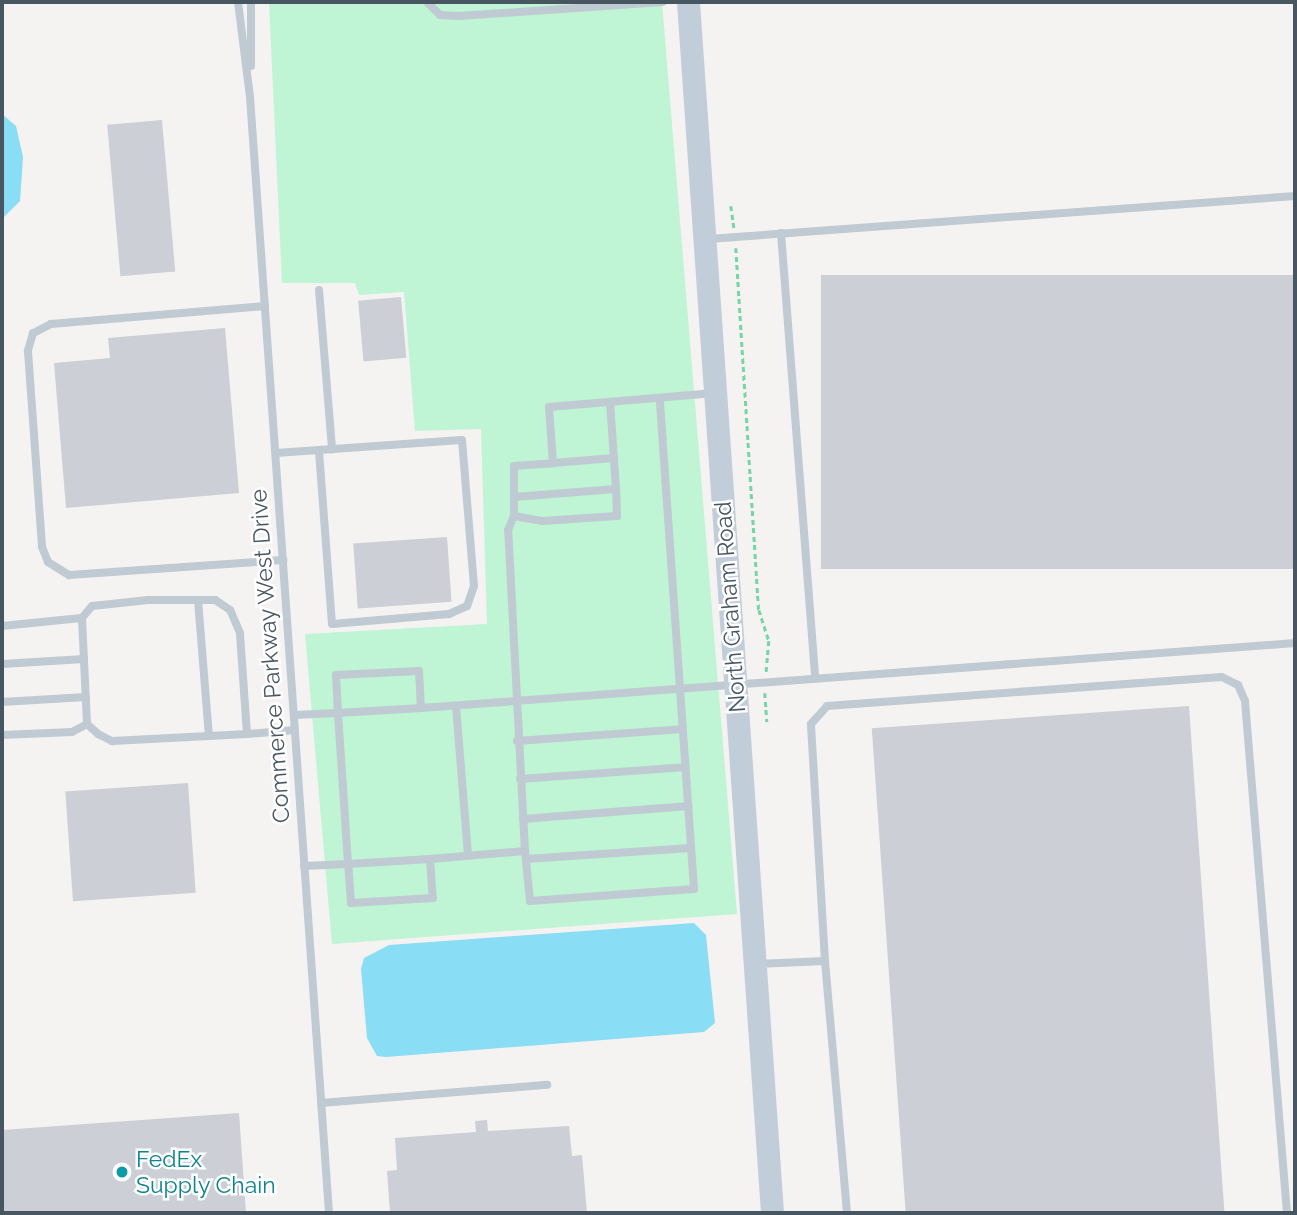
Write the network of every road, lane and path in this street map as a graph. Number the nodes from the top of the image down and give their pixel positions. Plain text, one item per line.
1 (238, 2) edge
2 (251, 2) edge
3 (427, 2) edge
4 (663, 2) edge
5 (688, 2) edge
6 (250, 97) junction
7 (1295, 196) edge
8 (731, 206) dead end
9 (781, 233) junction
10 (735, 237) junction
11 (705, 239) junction
12 (319, 290) dead end
13 (265, 306) junction
14 (715, 393) junction
15 (660, 398) junction
16 (610, 402) junction
17 (332, 449) junction
18 (319, 450) junction
19 (276, 453) junction
20 (614, 458) junction
21 (553, 463) junction
22 (616, 489) junction
23 (514, 497) junction
24 (514, 516) junction
25 (283, 560) junction
26 (198, 600) junction
27 (82, 618) junction
28 (2, 626) edge
29 (1295, 643) edge
30 (84, 659) junction
31 (2, 664) edge
32 (815, 679) junction
33 (765, 683) junction
34 (736, 685) junction
35 (680, 689) junction
36 (86, 697) junction
37 (2, 702) edge
38 (515, 702) junction
39 (456, 706) junction
40 (421, 708) junction
41 (338, 713) junction
42 (294, 715) junction
43 (767, 722) dead end
44 (87, 724) junction
45 (683, 729) junction
46 (295, 730) junction
47 (247, 734) junction
48 (2, 735) edge
49 (209, 736) junction
50 (517, 741) junction
51 (686, 767) junction
52 (520, 779) junction
53 (688, 807) junction
54 (523, 819) junction
55 (691, 848) junction
56 (468, 855) junction
57 (525, 855) junction
58 (430, 859) junction
59 (348, 864) junction
60 (304, 866) junction
61 (825, 961) junction
62 (755, 964) junction
63 (547, 1085) dead end
64 (321, 1103) junction
65 (330, 1213) edge
66 (772, 1213) edge
67 (847, 1213) edge
68 (1287, 1213) edge

1 - 6 lane, Commerce Parkway West Drive
2 - 6 lane, Commerce Parkway West Drive
3 - 4 lane
5 - 11 street, North Graham Road
6 - 13 lane, Commerce Parkway West Drive
7 - 9 lane
8 - 10 path
9 - 10 lane
9 - 32 lane
10 - 11 lane
10 - 33 path
11 - 14 street, North Graham Road
12 - 17 lane
13 - 19 lane, Commerce Parkway West Drive
13 - 25 lane
14 - 15 lane
14 - 34 street, North Graham Road
15 - 16 lane
15 - 35 lane
16 - 20 lane
16 - 21 lane
17 - 18 lane
17 - 18 lane
18 - 19 lane
19 - 25 lane, Commerce Parkway West Drive
20 - 21 lane
20 - 22 lane
21 - 23 lane
22 - 23 lane
22 - 24 lane
23 - 24 lane
24 - 38 lane
25 - 42 lane, Commerce Parkway West Drive
26 - 27 lane
26 - 47 lane
26 - 49 lane
27 - 28 lane
27 - 30 lane
29 - 32 lane
30 - 31 lane
30 - 36 lane
32 - 33 lane
33 - 34 lane
33 - 43 path
34 - 35 lane
34 - 62 street, North Graham Road
35 - 38 lane
35 - 45 lane
36 - 37 lane
36 - 44 lane
38 - 39 lane
38 - 50 lane
39 - 40 lane
39 - 56 lane
40 - 41 lane
40 - 41 lane
41 - 42 lane
41 - 59 lane
42 - 46 lane, Commerce Parkway West Drive
44 - 48 lane
44 - 49 lane
45 - 50 lane
45 - 51 lane
46 - 47 lane
46 - 60 lane, Commerce Parkway West Drive
47 - 49 lane
50 - 52 lane
51 - 52 lane
51 - 53 lane
52 - 54 lane
53 - 54 lane
53 - 55 lane
54 - 57 lane
55 - 57 lane
55 - 57 lane
56 - 57 lane
56 - 58 lane
58 - 59 lane
58 - 59 lane
59 - 60 lane
60 - 64 lane, Commerce Parkway West Drive
61 - 62 lane
61 - 67 lane
61 - 68 lane
62 - 66 street, North Graham Road
63 - 64 lane
64 - 65 lane, Commerce Parkway West Drive

